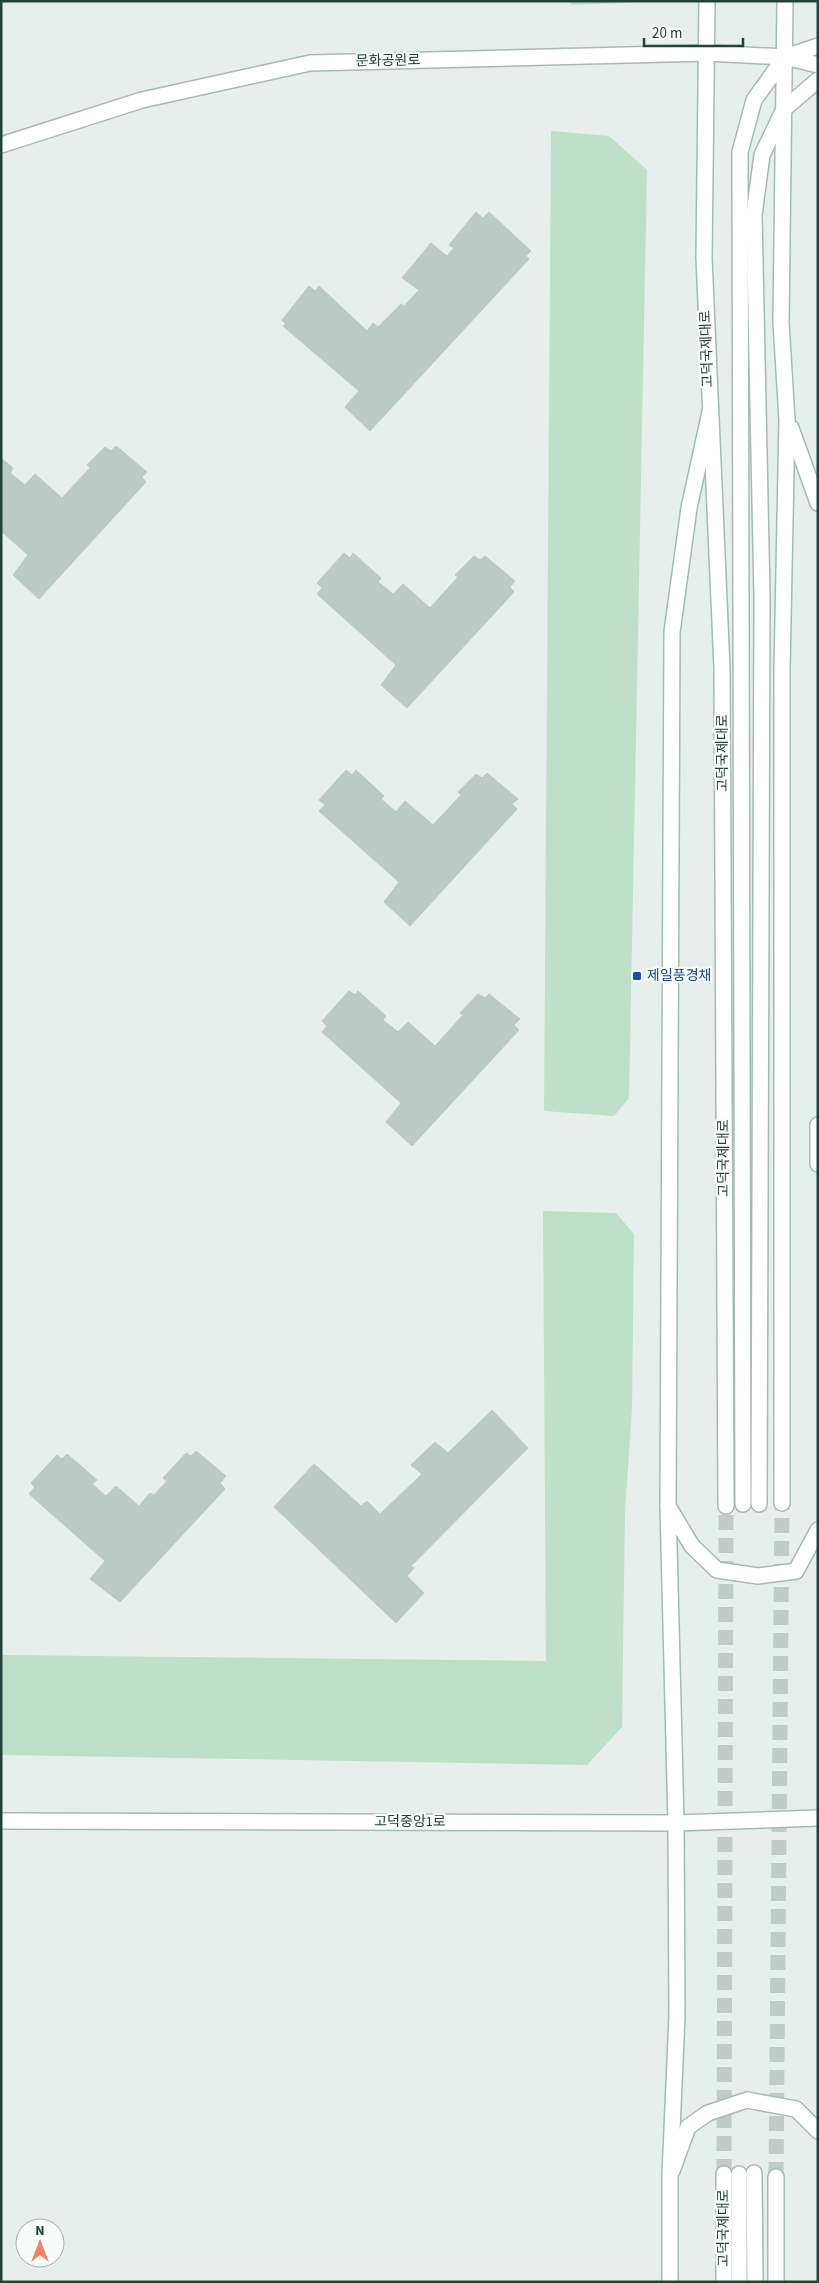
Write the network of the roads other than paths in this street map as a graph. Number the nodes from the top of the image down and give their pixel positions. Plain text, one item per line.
1 (707, 1) edge
2 (785, 1) edge
3 (815, 47) edge
4 (707, 53) junction
5 (785, 57) junction
6 (818, 65) edge
7 (818, 80) edge
8 (784, 109) junction
9 (1, 145) edge
10 (710, 412) junction
11 (788, 420) junction
12 (818, 503) edge
13 (818, 1125) edge
14 (818, 1164) edge
15 (782, 1503) tunnel mouth
16 (743, 1504) tunnel mouth
17 (759, 1504) dead end
18 (668, 1505) junction
19 (726, 1506) tunnel mouth
20 (818, 1530) edge
21 (818, 1818) edge
22 (1, 1821) edge
23 (676, 1823) junction
24 (818, 2132) edge
25 (754, 2173) dead end
26 (670, 2175) junction
27 (776, 2176) tunnel mouth
28 (670, 2282) edge
29 (724, 2282) edge
30 (739, 2282) edge
31 (754, 2282) edge
32 (776, 2282) edge

1 - 4 main road, 고덕국제대로
2 - 5 main road
3 - 5 main road
4 - 5 main road, 문화공원로
4 - 9 main road, 문화공원로
4 - 10 main road, 고덕국제대로
5 - 6 main road
5 - 8 main road
5 - 16 main road
7 - 8 main road
8 - 11 main road
8 - 17 main road
10 - 18 main road
10 - 19 main road, 고덕국제대로
11 - 12 main road
11 - 15 main road
13 - 14 main road
18 - 20 main road
18 - 23 main road
21 - 23 main road, 고덕중앙1로
22 - 23 main road, 고덕중앙1로
23 - 26 main road
24 - 26 main road
25 - 31 main road
26 - 28 main road
27 - 32 main road
29 - 30 main road, 고덕국제대로

